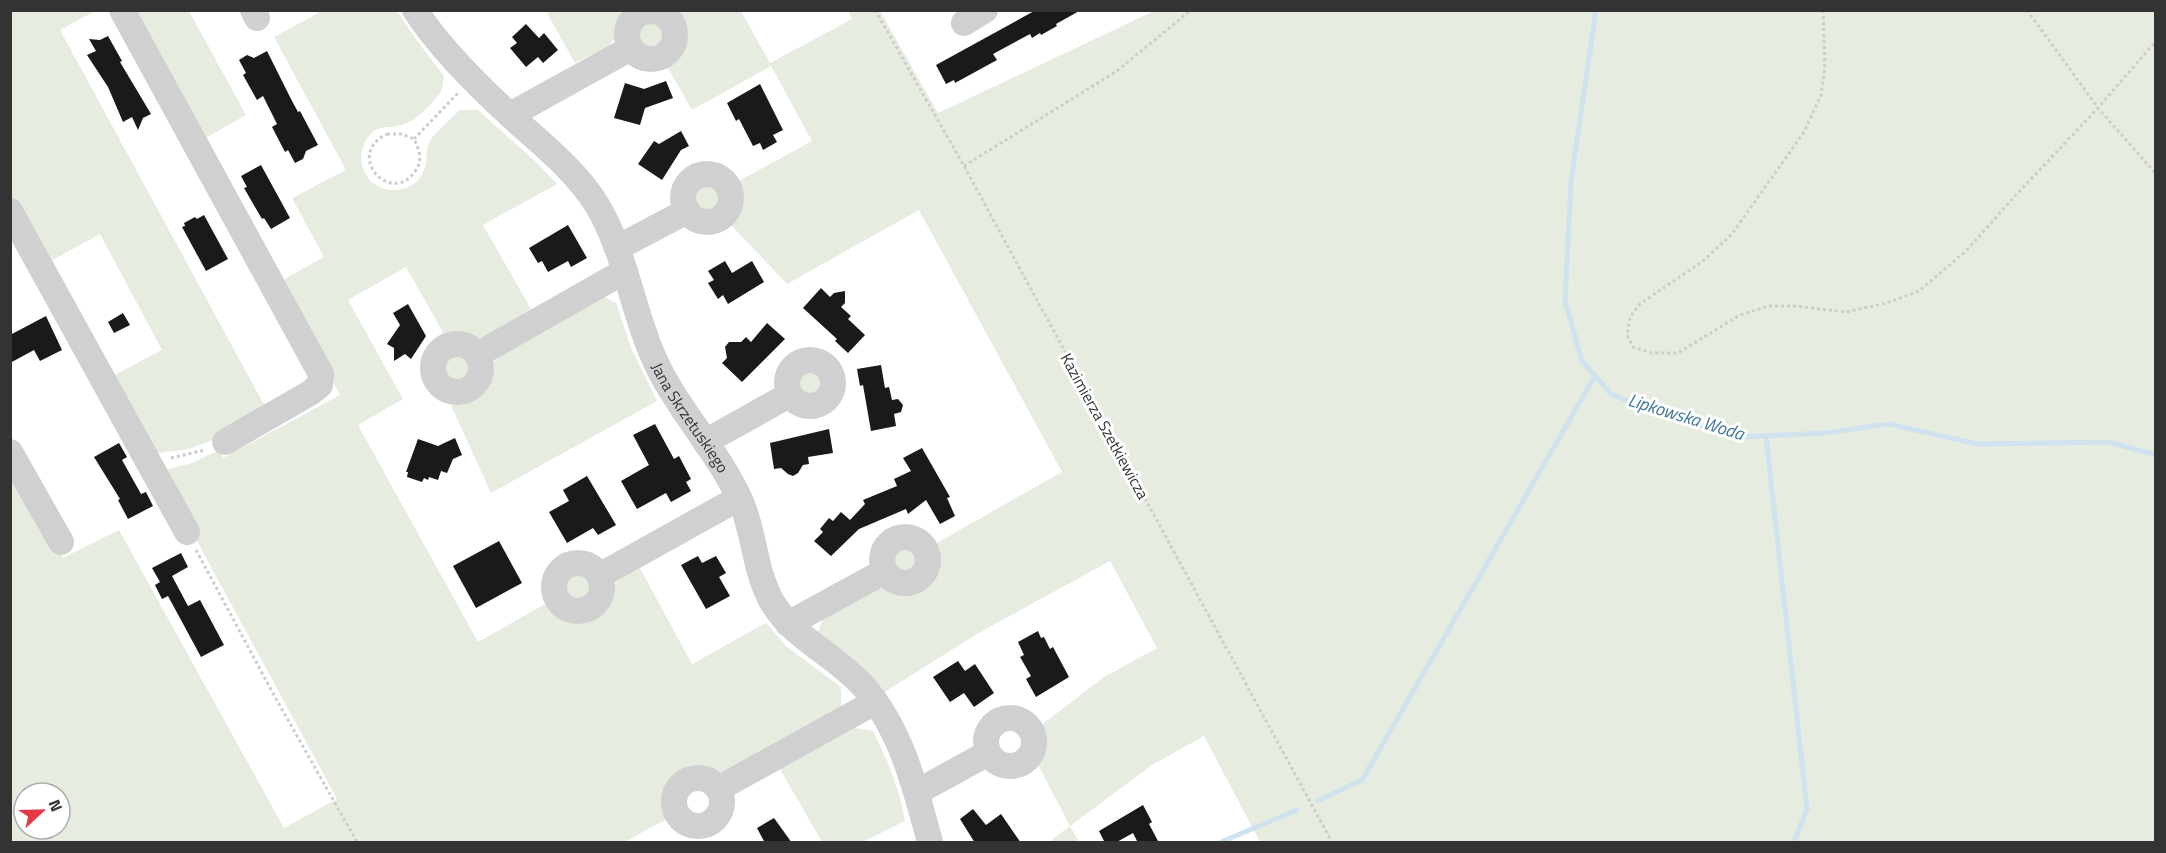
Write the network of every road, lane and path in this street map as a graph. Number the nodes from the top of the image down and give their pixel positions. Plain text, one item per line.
1 (122, 10) edge
2 (416, 10) edge
3 (875, 10) edge
4 (1191, 10) edge
5 (1823, 10) edge
6 (2027, 10) edge
7 (2156, 41) edge
8 (631, 48) dead end
9 (471, 80) junction
10 (2098, 108) junction
11 (510, 115) junction
12 (414, 139) junction
13 (964, 166) junction
14 (2156, 174) edge
15 (10, 211) edge
16 (687, 211) dead end
17 (621, 260) junction
18 (477, 355) dead end
19 (789, 395) dead end
20 (225, 442) joint
21 (705, 442) junction
22 (10, 452) edge
23 (149, 463) junction
24 (739, 498) junction
25 (187, 532) joint
26 (61, 542) dead end
27 (885, 572) dead end
28 (599, 576) dead end
29 (788, 624) junction
30 (875, 702) junction
31 (988, 753) dead end
32 (718, 789) dead end
33 (917, 792) junction
34 (357, 843) edge
35 (930, 843) edge
36 (1332, 843) edge

1 - 20 street
2 - 9 street, Jana Skrzetuskiego
3 - 13 path, Kazimierza Szetkiewicza
4 - 13 path
5 - 10 path
6 - 10 path
7 - 10 path
8 - 11 street
9 - 11 street, Jana Skrzetuskiego
9 - 12 path
10 - 14 path
11 - 17 street, Jana Skrzetuskiego
12 - 12 path
13 - 36 path, Kazimierza Szetkiewicza
15 - 23 street
16 - 17 street
17 - 18 street
17 - 21 street, Jana Skrzetuskiego
19 - 21 street
20 - 23 path
21 - 24 street, Jana Skrzetuskiego
22 - 26 street
23 - 25 street
24 - 28 street
24 - 29 street, Jana Skrzetuskiego
25 - 34 path
27 - 29 street
29 - 30 street, Jana Skrzetuskiego
30 - 32 street
30 - 33 street, Jana Skrzetuskiego
31 - 33 street
33 - 35 street, Jana Skrzetuskiego

